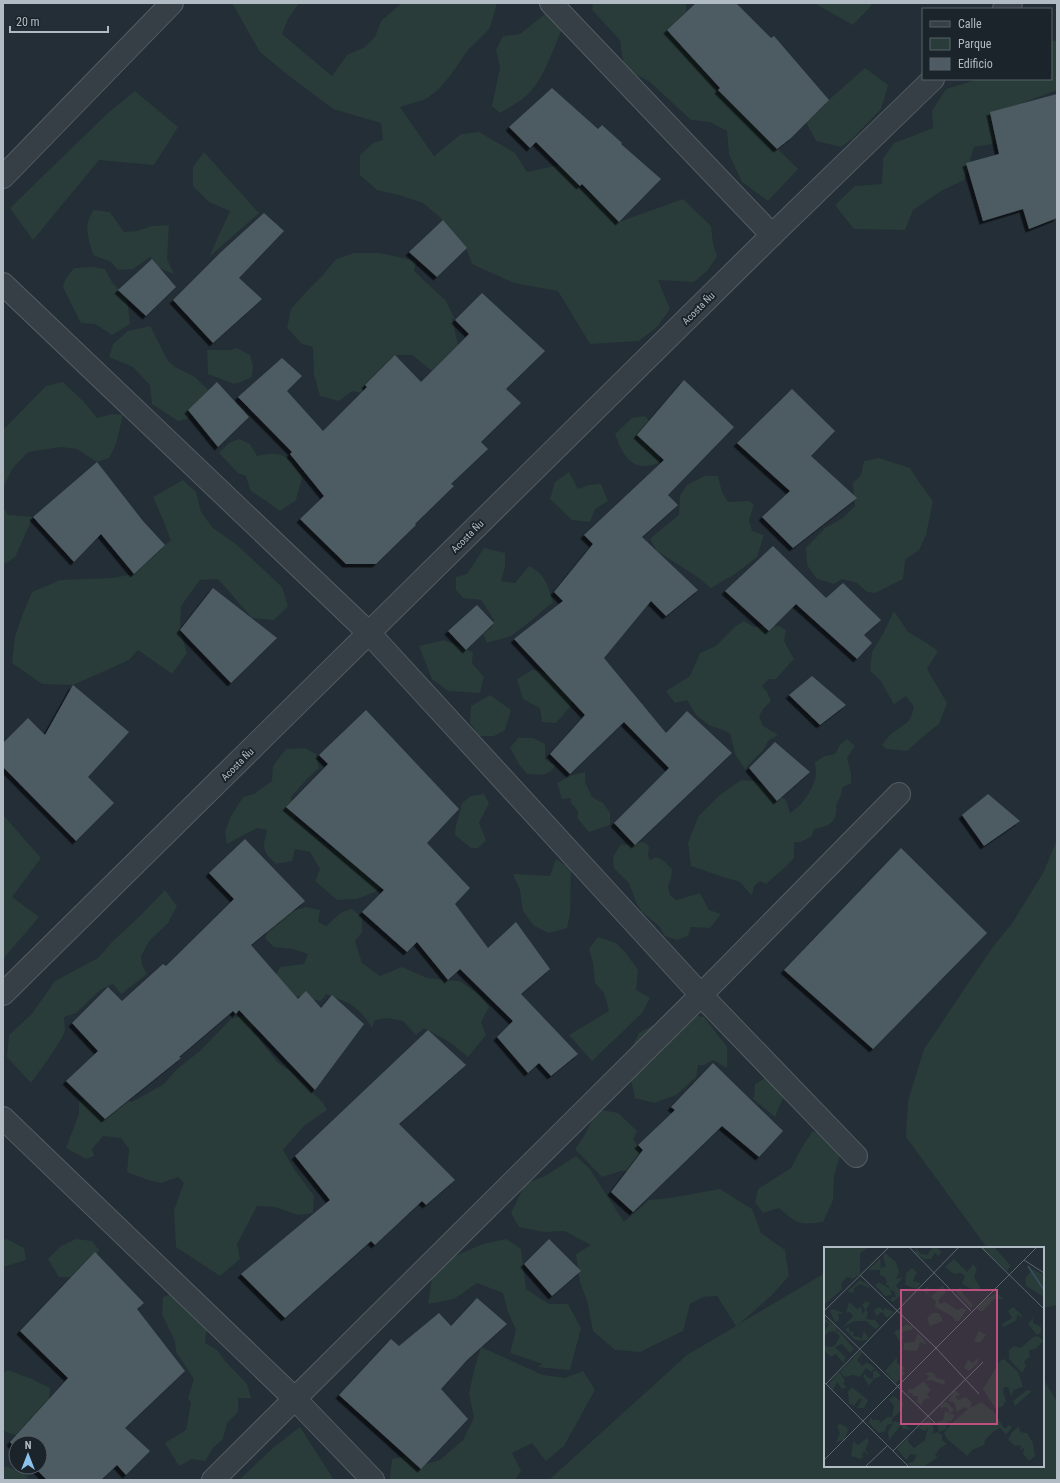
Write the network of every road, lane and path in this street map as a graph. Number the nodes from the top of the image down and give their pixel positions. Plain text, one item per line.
1 (172, 3) edge
2 (551, 3) edge
3 (932, 80) edge
4 (3, 177) edge
5 (772, 235) junction
6 (3, 284) edge
7 (369, 633) junction
8 (899, 794) dead end
9 (3, 994) edge
10 (701, 995) junction
11 (3, 1118) edge
12 (856, 1156) dead end
13 (295, 1399) junction
14 (213, 1480) edge
15 (373, 1480) edge

1 - 4 street
2 - 5 street
3 - 5 street, Acosta Ñu
5 - 7 street, Acosta Ñu
6 - 7 street
7 - 9 street, Acosta Ñu
7 - 10 street
8 - 10 street
10 - 12 street
10 - 13 street
11 - 13 street
13 - 14 street
13 - 15 street

